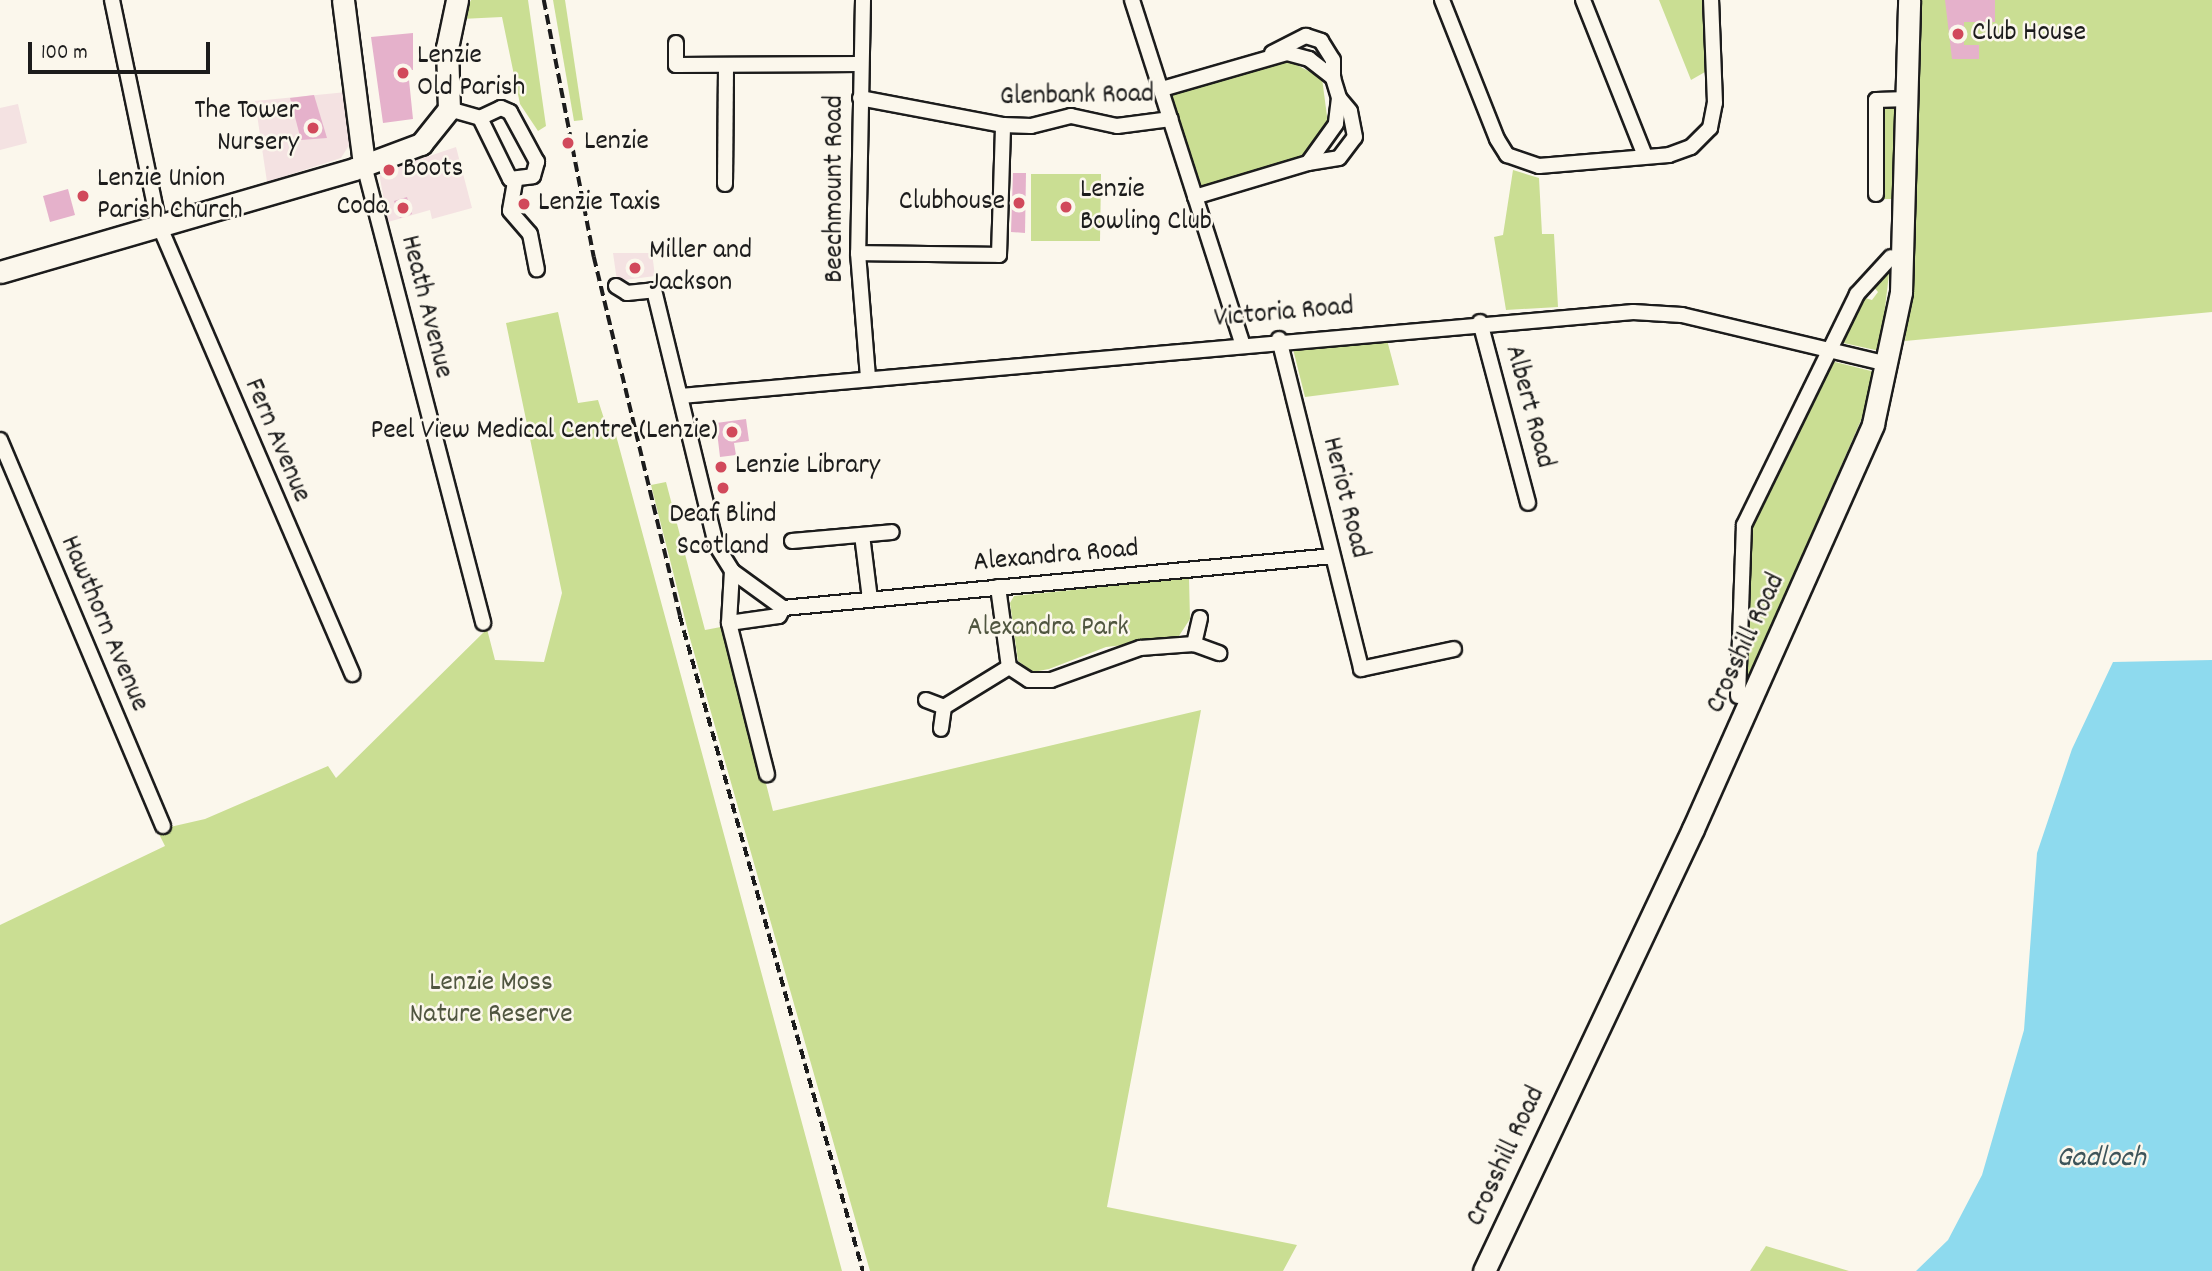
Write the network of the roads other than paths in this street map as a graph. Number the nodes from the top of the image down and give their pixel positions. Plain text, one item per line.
1 (112, 0) edge
2 (343, 0) edge
3 (457, 0) edge
4 (863, 0) edge
5 (1132, 0) edge
6 (1442, 0) edge
7 (1583, 0) edge
8 (1710, 0) edge
9 (1909, 0) edge
10 (676, 43) dead end
11 (1272, 53) junction
12 (860, 64) junction
13 (726, 65) junction
14 (1333, 78) junction
15 (1162, 89) junction
16 (860, 98) junction
17 (1339, 98) junction
18 (1908, 99) junction
19 (449, 109) junction
20 (480, 118) junction
21 (1171, 119) junction
22 (1003, 125) junction
23 (1645, 156) junction
24 (1308, 163) junction
25 (364, 165) junction
26 (515, 182) junction
27 (725, 184) dead end
28 (1876, 194) dead end
29 (1195, 197) junction
30 (159, 225) junction
31 (858, 253) junction
32 (1891, 257) dead end
33 (537, 270) dead end
34 (0, 272) edge
35 (616, 285) dead end
36 (1480, 322) junction
37 (1279, 339) junction
38 (1242, 342) junction
39 (1828, 349) junction
40 (1888, 364) junction
41 (867, 378) junction
42 (681, 396) junction
43 (0, 440) edge
44 (1528, 503) dead end
45 (892, 532) dead end
46 (862, 535) junction
47 (792, 541) dead end
48 (1333, 556) junction
49 (732, 571) junction
50 (998, 587) junction
51 (870, 599) junction
52 (783, 608) junction
53 (1200, 618) dead end
54 (483, 623) dead end
55 (729, 623) junction
56 (1194, 643) junction
57 (1454, 649) dead end
58 (1219, 653) dead end
59 (1009, 667) junction
60 (352, 674) dead end
61 (1738, 696) dead end
62 (926, 700) dead end
63 (944, 707) junction
64 (941, 729) dead end
65 (767, 774) dead end
66 (163, 826) dead end
67 (1484, 1271) edge

1 - 30 street, Fern Avenue
2 - 25 main road
3 - 19 main road
4 - 12 street, Beechmount Road
5 - 15 street
6 - 23 street
7 - 23 street
8 - 23 street
9 - 18 main road, Crosshill Road
10 - 13 street
11 - 14 street
11 - 14 street
11 - 15 street
12 - 13 street
12 - 16 street, Beechmount Road
13 - 27 street
14 - 17 street
15 - 21 street
16 - 22 street, Glenbank Road
16 - 31 street, Beechmount Road
17 - 24 street
17 - 24 street
18 - 28 street
18 - 40 main road, Crosshill Road
19 - 20 street
19 - 25 main road
20 - 26 street
20 - 26 street
21 - 22 street, Glenbank Road
21 - 29 street
22 - 31 street
24 - 29 street
25 - 30 main road
25 - 54 street, Heath Avenue
26 - 33 street
29 - 38 street
30 - 34 main road
30 - 60 street, Fern Avenue
31 - 41 street, Beechmount Road
32 - 39 street, Crosshill Road
35 - 42 street
36 - 37 street, Victoria Road
36 - 39 street, Victoria Road
36 - 44 street, Albert Road
37 - 38 street, Victoria Road
37 - 48 street, Heriot Road
38 - 41 street, Victoria Road
39 - 40 street, Victoria Road
39 - 61 street, Crosshill Road
40 - 67 main road, Crosshill Road
41 - 42 street, Victoria Road
42 - 49 street
43 - 66 street, Hawthorn Avenue
45 - 46 street
46 - 47 street
46 - 51 street
48 - 50 street, Alexandra Road
48 - 57 street, Heriot Road
49 - 52 street
49 - 55 street
50 - 51 street, Alexandra Road
50 - 59 street
51 - 52 street, Alexandra Road
52 - 55 street, Alexandra Road
53 - 56 street
55 - 65 street
56 - 58 street
56 - 59 street
59 - 63 street
62 - 63 street
63 - 64 street

